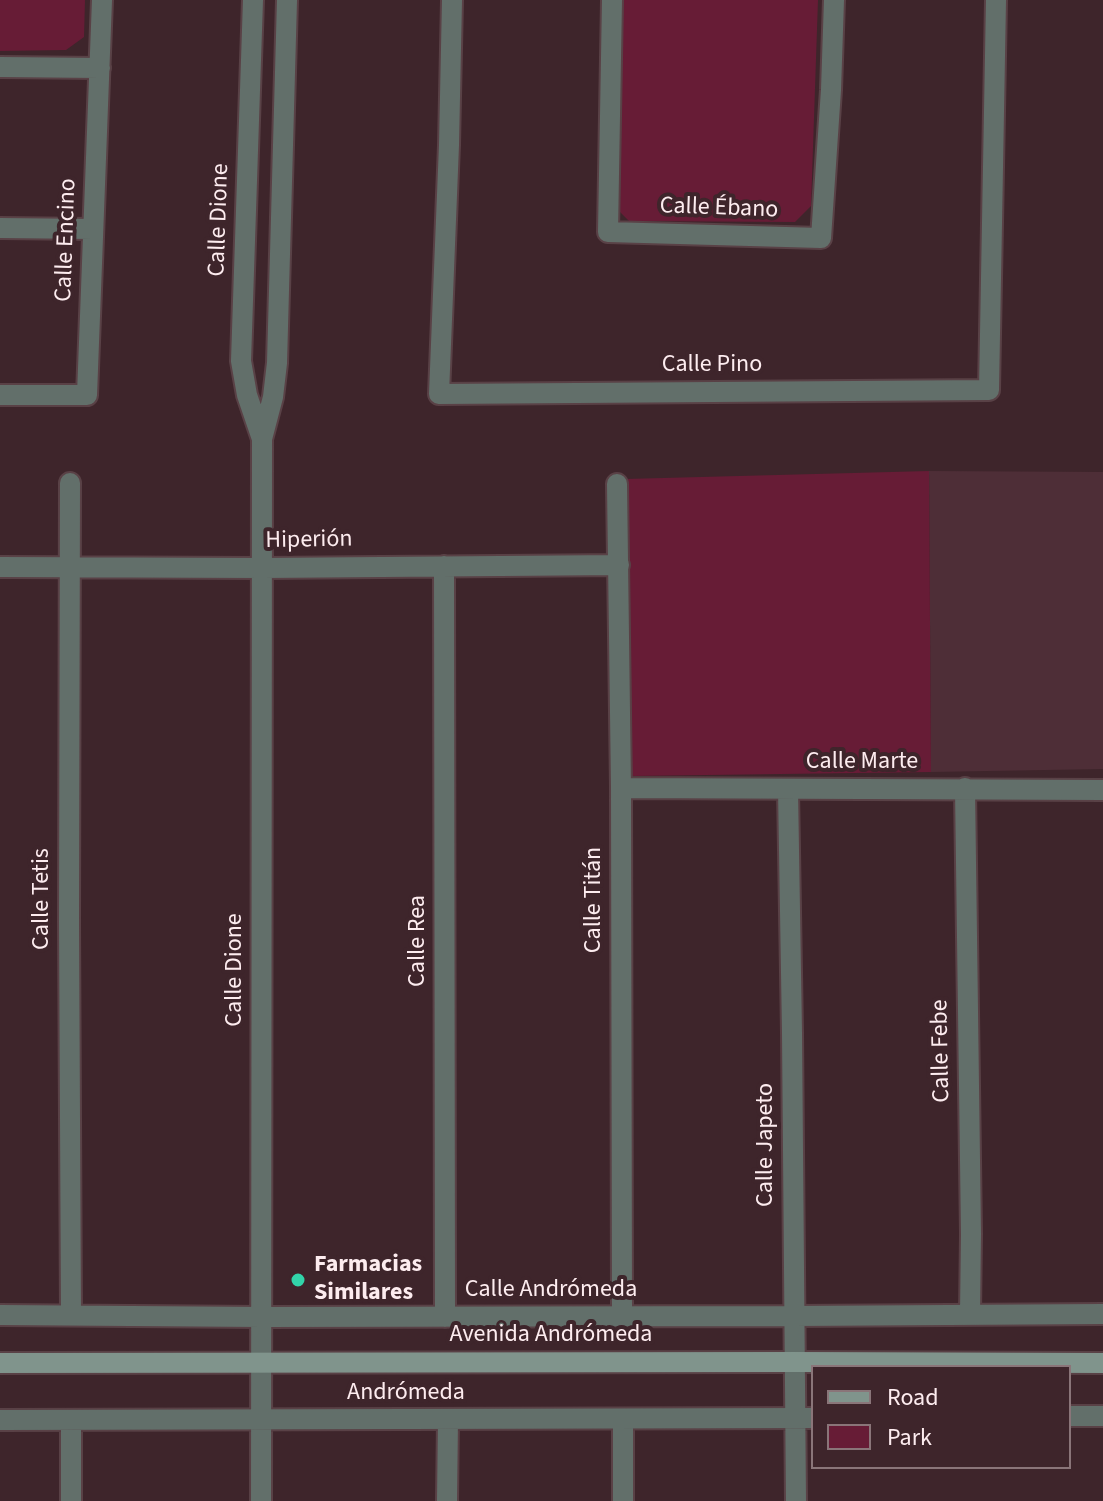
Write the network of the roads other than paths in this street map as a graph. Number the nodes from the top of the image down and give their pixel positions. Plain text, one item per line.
1 (102, 0) edge
2 (253, 0) edge
3 (287, 0) edge
4 (452, 0) edge
5 (612, 0) edge
6 (834, 0) edge
7 (996, 0) edge
8 (0, 67) edge
9 (100, 68) junction
10 (0, 228) edge
11 (93, 229) junction
12 (0, 395) edge
13 (262, 439) junction
14 (70, 483) dead end
15 (617, 484) dead end
16 (619, 565) junction
17 (444, 566) junction
18 (0, 567) edge
19 (70, 567) junction
20 (263, 568) junction
21 (621, 788) junction
22 (965, 788) junction
23 (788, 789) junction
24 (1103, 790) edge
25 (970, 1314) junction
26 (1103, 1314) edge
27 (0, 1315) edge
28 (71, 1315) junction
29 (622, 1316) junction
30 (794, 1316) junction
31 (262, 1317) junction
32 (445, 1317) junction
33 (794, 1362) junction
34 (0, 1363) edge
35 (262, 1363) junction
36 (1103, 1363) edge
37 (1071, 1416) edge
38 (1103, 1416) edge
39 (804, 1418) edge
40 (623, 1419) junction
41 (0, 1420) edge
42 (71, 1420) junction
43 (261, 1420) junction
44 (448, 1420) junction
45 (71, 1501) edge
46 (261, 1501) edge
47 (447, 1501) edge
48 (623, 1501) edge
49 (796, 1501) edge

1 - 9 street, Calle Encino
2 - 13 street, Calle Dione
3 - 13 street, Calle Dione
4 - 7 street, Calle Pino
5 - 6 street, Calle Ébano
8 - 9 street
9 - 11 street, Calle Encino
10 - 11 street
11 - 12 street, Calle Encino
13 - 20 street, Calle Dione
14 - 19 street, Calle Tetis
15 - 16 street, Calle Titán
16 - 17 street, Hiperión
16 - 21 street, Calle Titán
17 - 20 street, Hiperión
17 - 32 street, Calle Rea
18 - 19 street, Hiperión
19 - 20 street, Hiperión
19 - 28 street, Calle Tetis
20 - 31 street, Calle Dione
21 - 23 street, Calle Marte
21 - 29 street, Calle Titán
22 - 23 street, Calle Marte
22 - 24 street, Calle Marte
22 - 25 street, Calle Febe
23 - 30 street, Calle Japeto
25 - 26 street, Calle Andrómeda
25 - 30 street, Calle Andrómeda
27 - 28 street, Calle Andrómeda
28 - 31 street, Calle Andrómeda
29 - 30 street, Calle Andrómeda
29 - 32 street, Calle Andrómeda
30 - 33 street, Calle Japeto
31 - 32 street, Calle Andrómeda
31 - 35 street, Calle Dione
33 - 35 street, Avenida Andrómeda
33 - 36 street, Avenida Andrómeda
33 - 39 street, Calle Japeto
34 - 35 street, Avenida Andrómeda
35 - 43 street, Calle Dione
37 - 38 street
39 - 40 street, Andrómeda
39 - 49 street, Calle Japeto
40 - 44 street, Andrómeda
40 - 48 street
41 - 42 street, Andrómeda
42 - 43 street, Andrómeda
42 - 45 street
43 - 44 street, Andrómeda
43 - 46 street, Calle Dione
44 - 47 street

